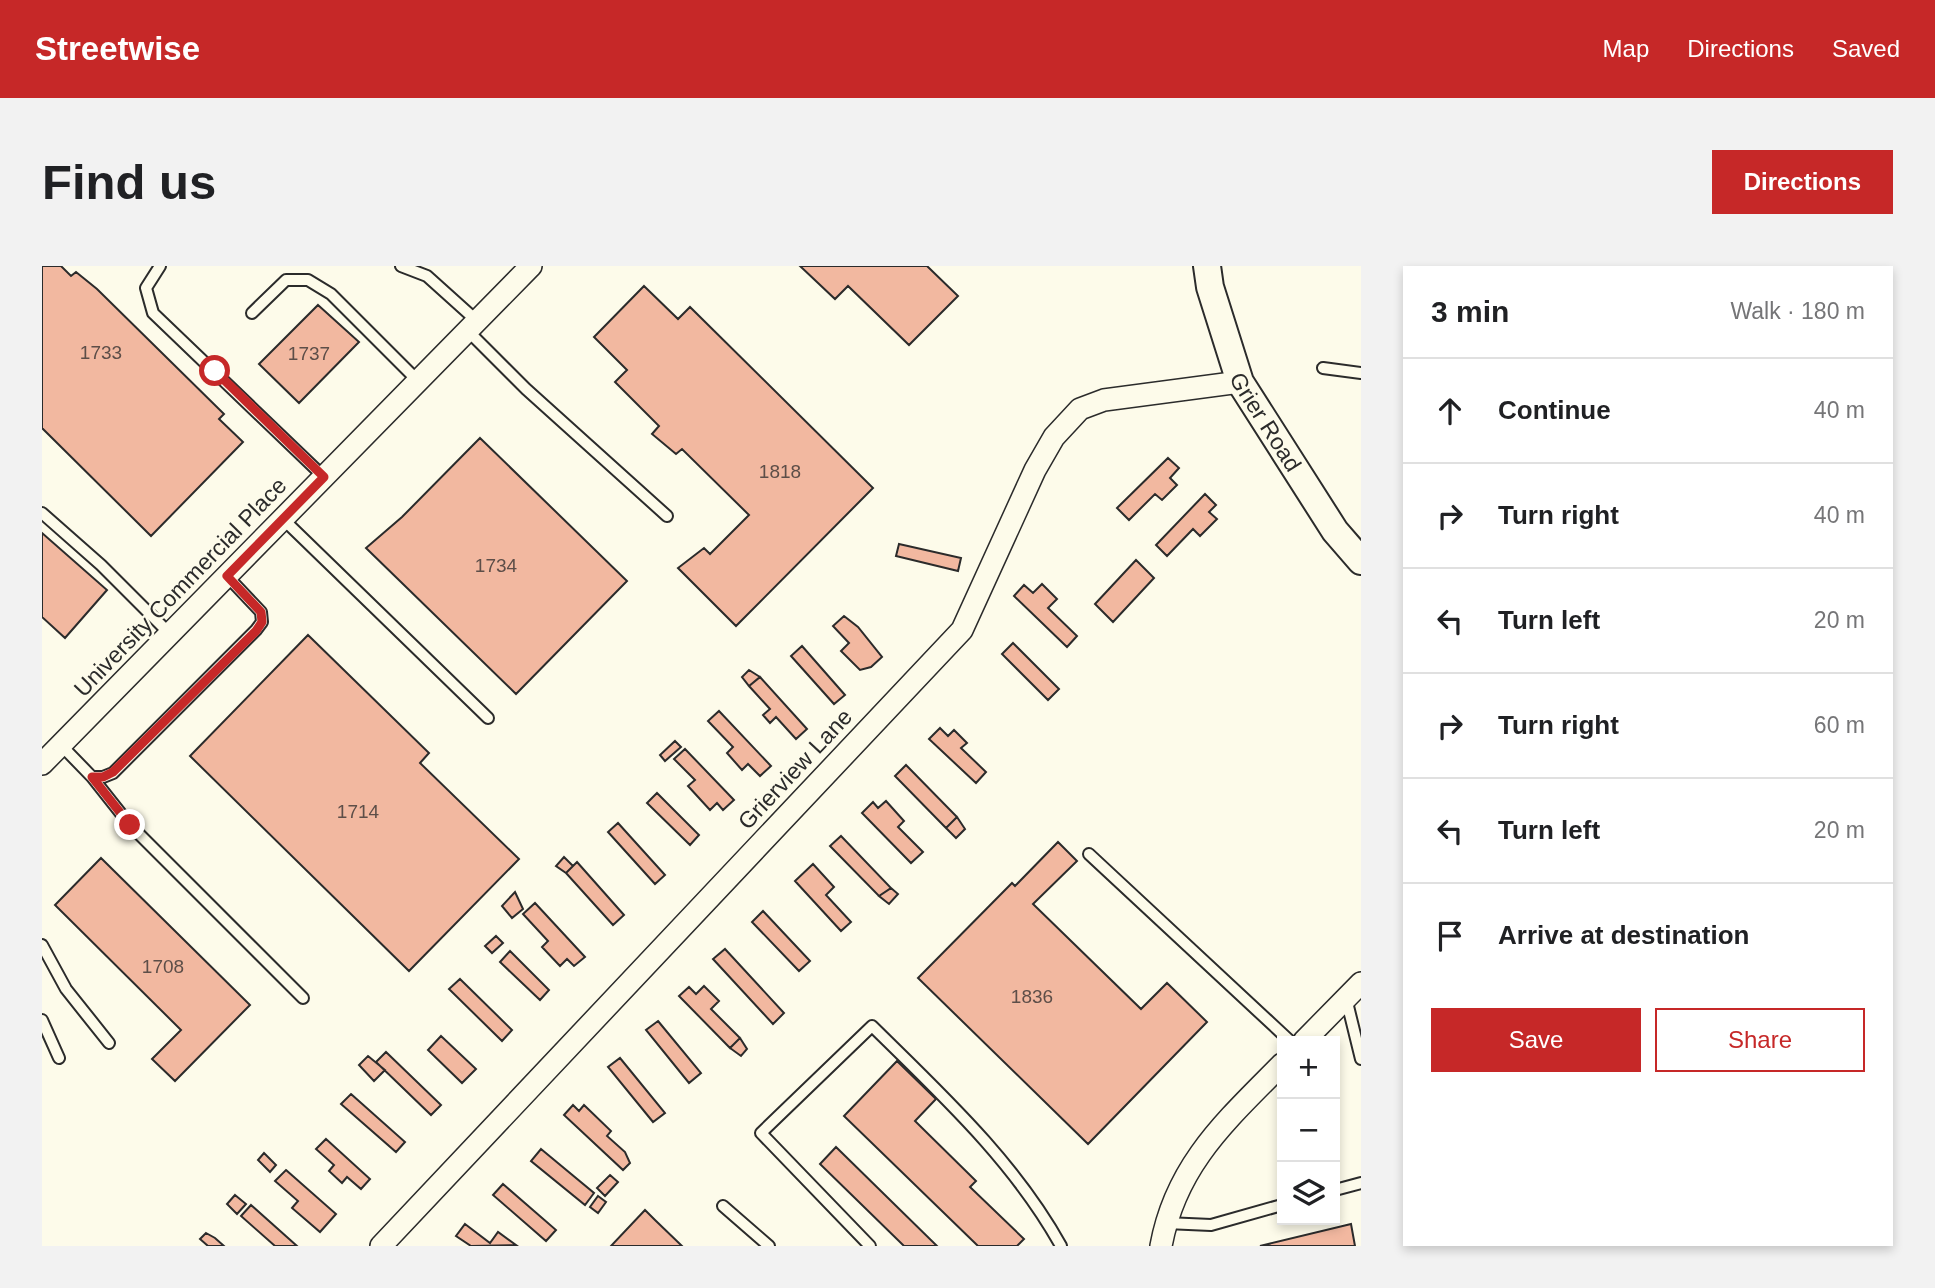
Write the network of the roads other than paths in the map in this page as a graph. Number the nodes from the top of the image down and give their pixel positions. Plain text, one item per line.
1 (160, 266) edge
2 (401, 266) edge
3 (531, 266) edge
4 (1207, 266) edge
5 (252, 313) dead end
6 (472, 326) junction
7 (1323, 368) dead end
8 (1361, 373) edge
9 (418, 382) junction
10 (1240, 382) junction
11 (324, 477) junction
12 (42, 513) edge
13 (667, 516) dead end
14 (283, 519) junction
15 (1361, 561) edge
16 (227, 576) junction
17 (170, 634) junction
18 (488, 718) dead end
19 (61, 745) junction
20 (42, 764) edge
21 (92, 777) junction
22 (1089, 854) dead end
23 (42, 945) edge
24 (1354, 991) edge
25 (303, 998) dead end
26 (42, 1020) edge
27 (1285, 1036) edge
28 (1309, 1036) edge
29 (109, 1042) dead end
30 (59, 1058) dead end
31 (1361, 1059) edge
32 (1277, 1069) edge
33 (1361, 1183) edge
34 (1340, 1189) edge
35 (723, 1206) dead end
36 (1277, 1206) edge
37 (1166, 1223) junction
38 (381, 1246) edge
39 (769, 1246) edge
40 (870, 1246) edge
41 (1062, 1246) edge
42 (1161, 1246) edge

1 - 11 lane
2 - 6 lane
3 - 6 street, University Commercial Place
4 - 10 street, Grier Road
5 - 9 lane
6 - 9 street, University Commercial Place
6 - 13 lane
7 - 8 lane
9 - 11 street, University Commercial Place
10 - 15 street, Grier Road
10 - 38 street, Grierview Lane
11 - 14 street, University Commercial Place
12 - 17 lane
14 - 16 street, University Commercial Place
14 - 18 lane
16 - 17 street, University Commercial Place
16 - 21 lane
17 - 19 street, University Commercial Place
19 - 20 street, University Commercial Place
19 - 21 lane
21 - 25 lane
22 - 27 lane
23 - 29 lane
24 - 28 street
24 - 31 lane
26 - 30 lane
32 - 37 street
33 - 34 lane
35 - 39 lane
36 - 37 lane
37 - 42 street
40 - 41 lane

